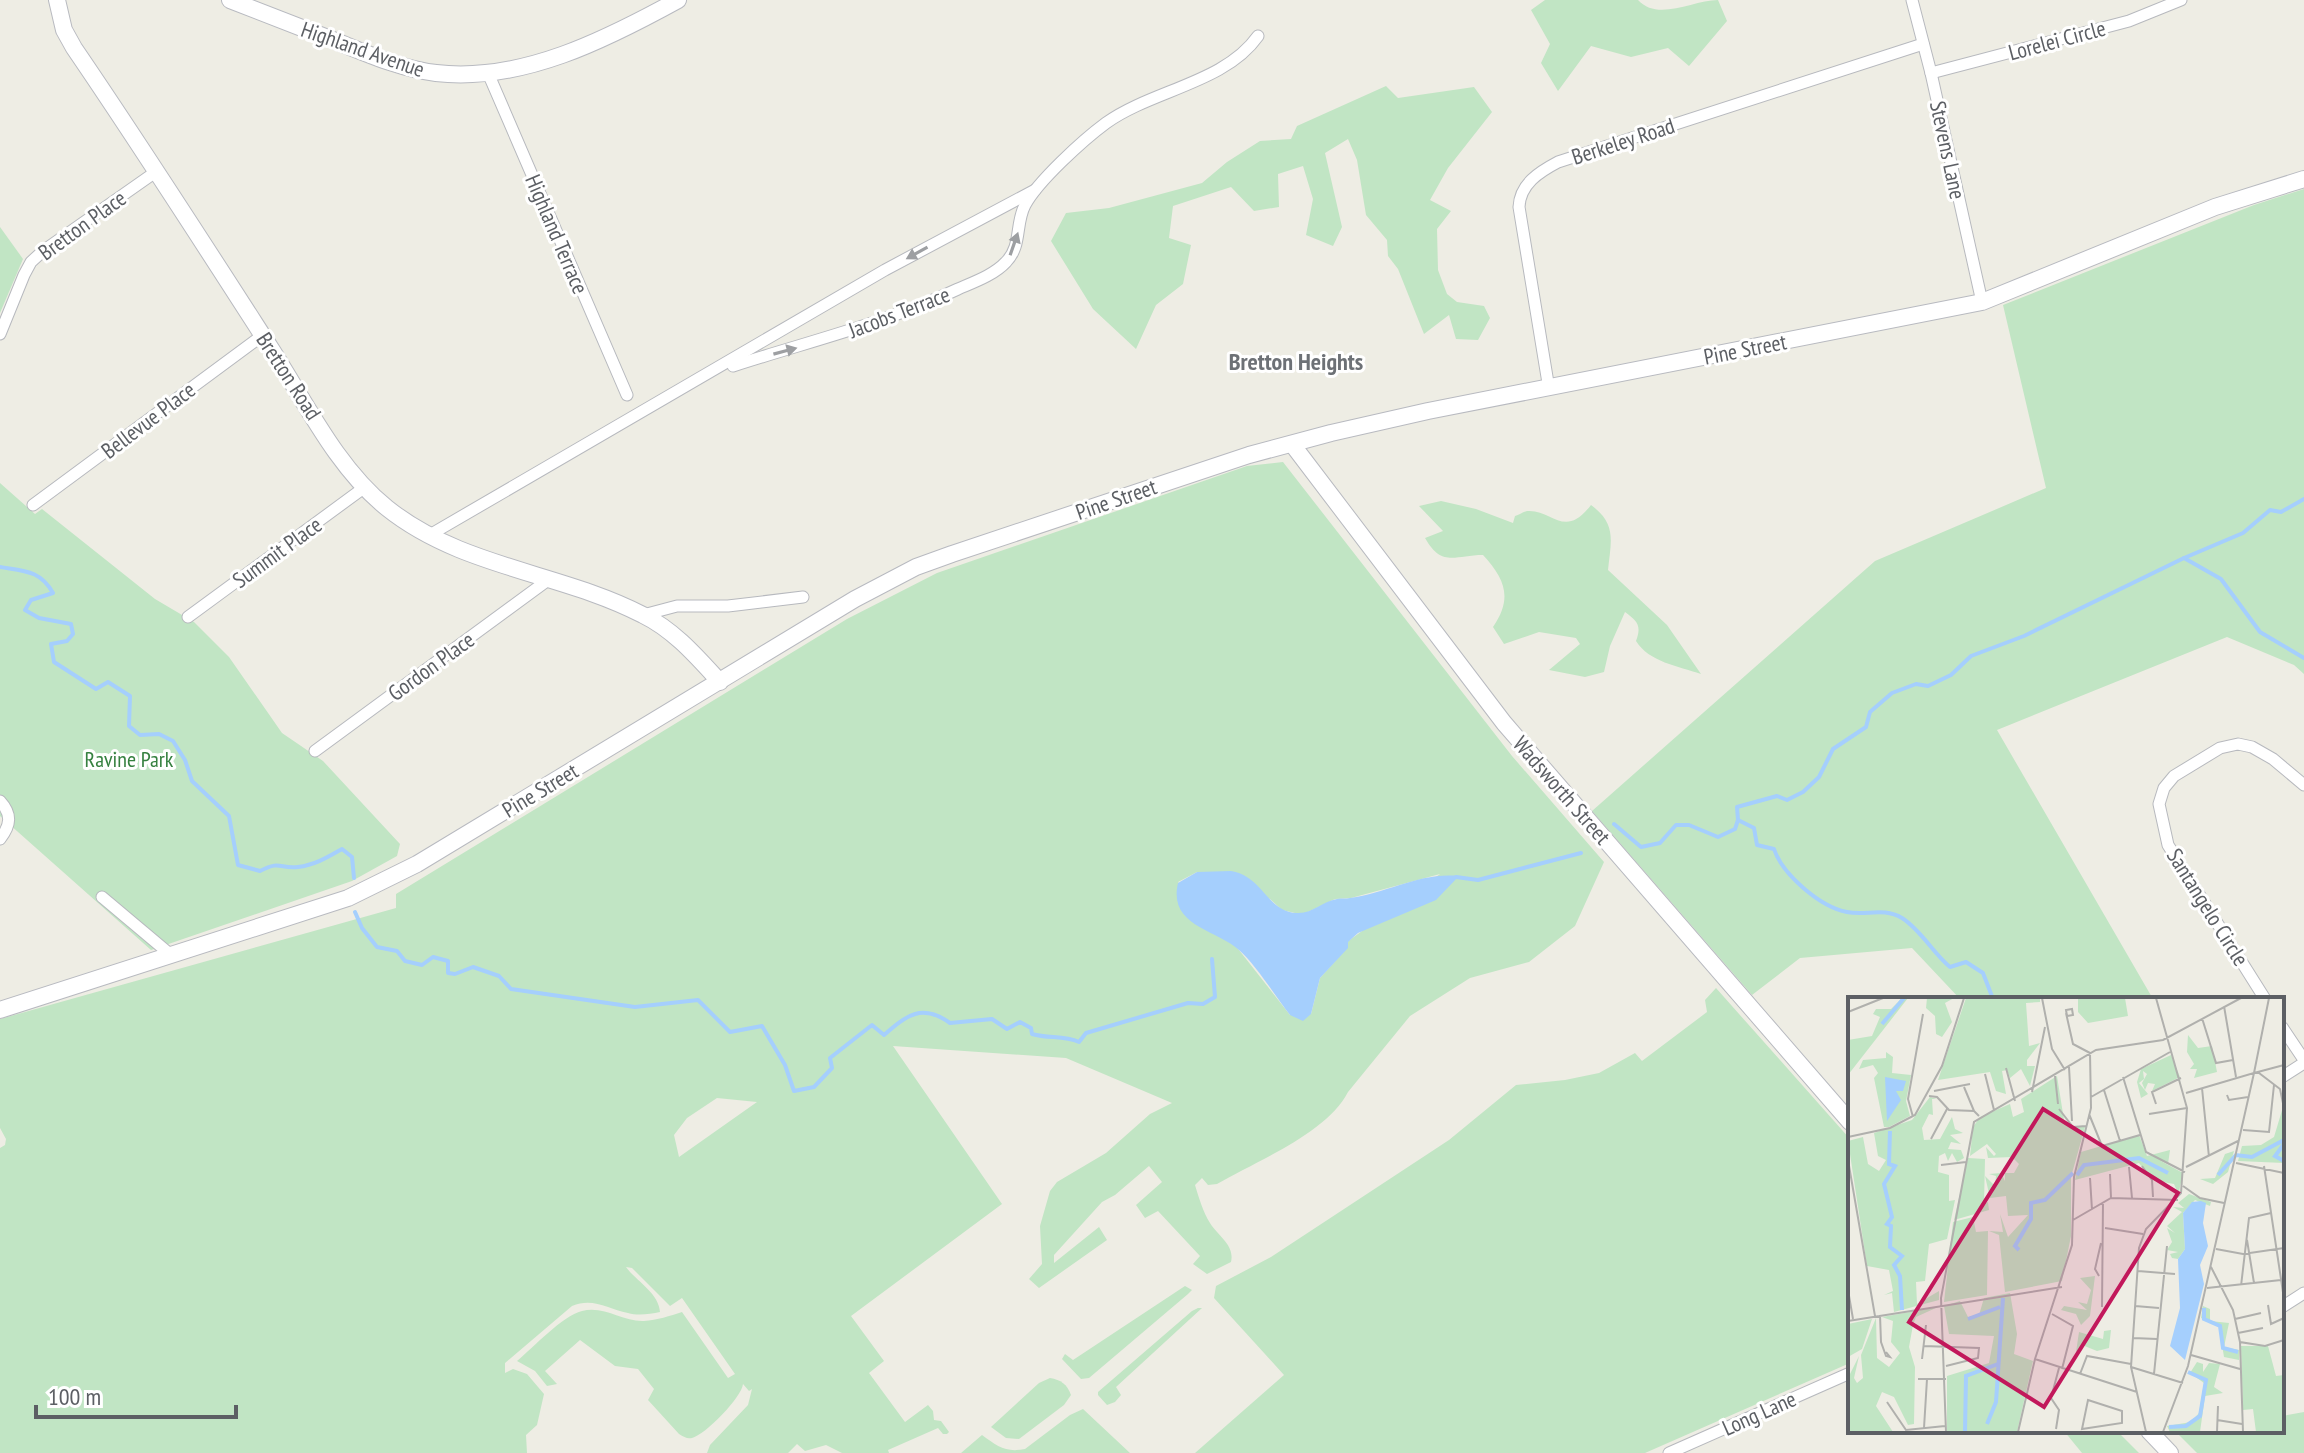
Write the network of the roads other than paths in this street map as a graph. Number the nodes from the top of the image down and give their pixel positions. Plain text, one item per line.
1 (57, 0) edge
2 (230, 0) edge
3 (678, 0) edge
4 (1912, 0) edge
5 (2181, 0) edge
6 (1258, 36) dead end
7 (1923, 44) junction
8 (488, 73) junction
9 (1931, 73) junction
10 (157, 171) junction
11 (2304, 179) edge
12 (1035, 190) junction
13 (1982, 302) junction
14 (0, 334) edge
15 (263, 335) junction
16 (710, 374) junction
17 (1549, 389) junction
18 (627, 395) dead end
19 (1292, 444) junction
20 (365, 487) junction
21 (33, 505) dead end
22 (428, 536) junction
23 (548, 580) junction
24 (803, 597) dead end
25 (643, 615) junction
26 (188, 617) dead end
27 (720, 682) junction
28 (315, 751) dead end
29 (2304, 785) edge
30 (0, 801) edge
31 (0, 839) edge
32 (102, 897) dead end
33 (171, 955) junction
34 (2264, 997) edge
35 (0, 1010) edge
36 (2284, 1030) edge
37 (2304, 1062) edge
38 (2284, 1076) edge
39 (1848, 1120) edge
40 (2304, 1293) edge
41 (2284, 1306) edge
42 (1848, 1374) edge
43 (2151, 1433) edge
44 (1669, 1453) edge
45 (2170, 1453) edge

1 - 10 street, Bretton Road
2 - 8 street, Highland Avenue
3 - 8 street, Highland Avenue
4 - 7 street, Stevens Lane
5 - 9 street, Lorelei Circle
6 - 12 street, Jacobs Terrace
7 - 9 street, Stevens Lane
7 - 17 street, Berkeley Road
8 - 18 street, Highland Terrace
9 - 13 street, Stevens Lane
10 - 14 street, Bretton Place
10 - 15 street, Bretton Road
11 - 13 street, Pine Street
12 -> 16 street, Jacobs Terrace
16 -> 12 street, Jacobs Terrace
13 - 17 street, Pine Street
15 - 20 street, Bretton Road
15 - 21 street, Bellevue Place
16 - 22 street, Jacobs Terrace
17 - 19 street, Pine Street
19 - 27 street, Pine Street
19 - 39 street, Wadsworth Street
20 - 22 street, Bretton Road
20 - 26 street, Summit Place
22 - 23 street, Bretton Road
23 - 25 street, Bretton Road
23 - 28 street, Gordon Place
24 - 25 street
25 - 27 street, Bretton Road
27 - 33 street, Pine Street
29 - 34 street, Santangelo Circle
30 - 31 street
32 - 33 street
33 - 35 street, Pine Street
36 - 37 street
37 - 38 street
40 - 41 street
42 - 44 street, Long Lane
43 - 45 street

